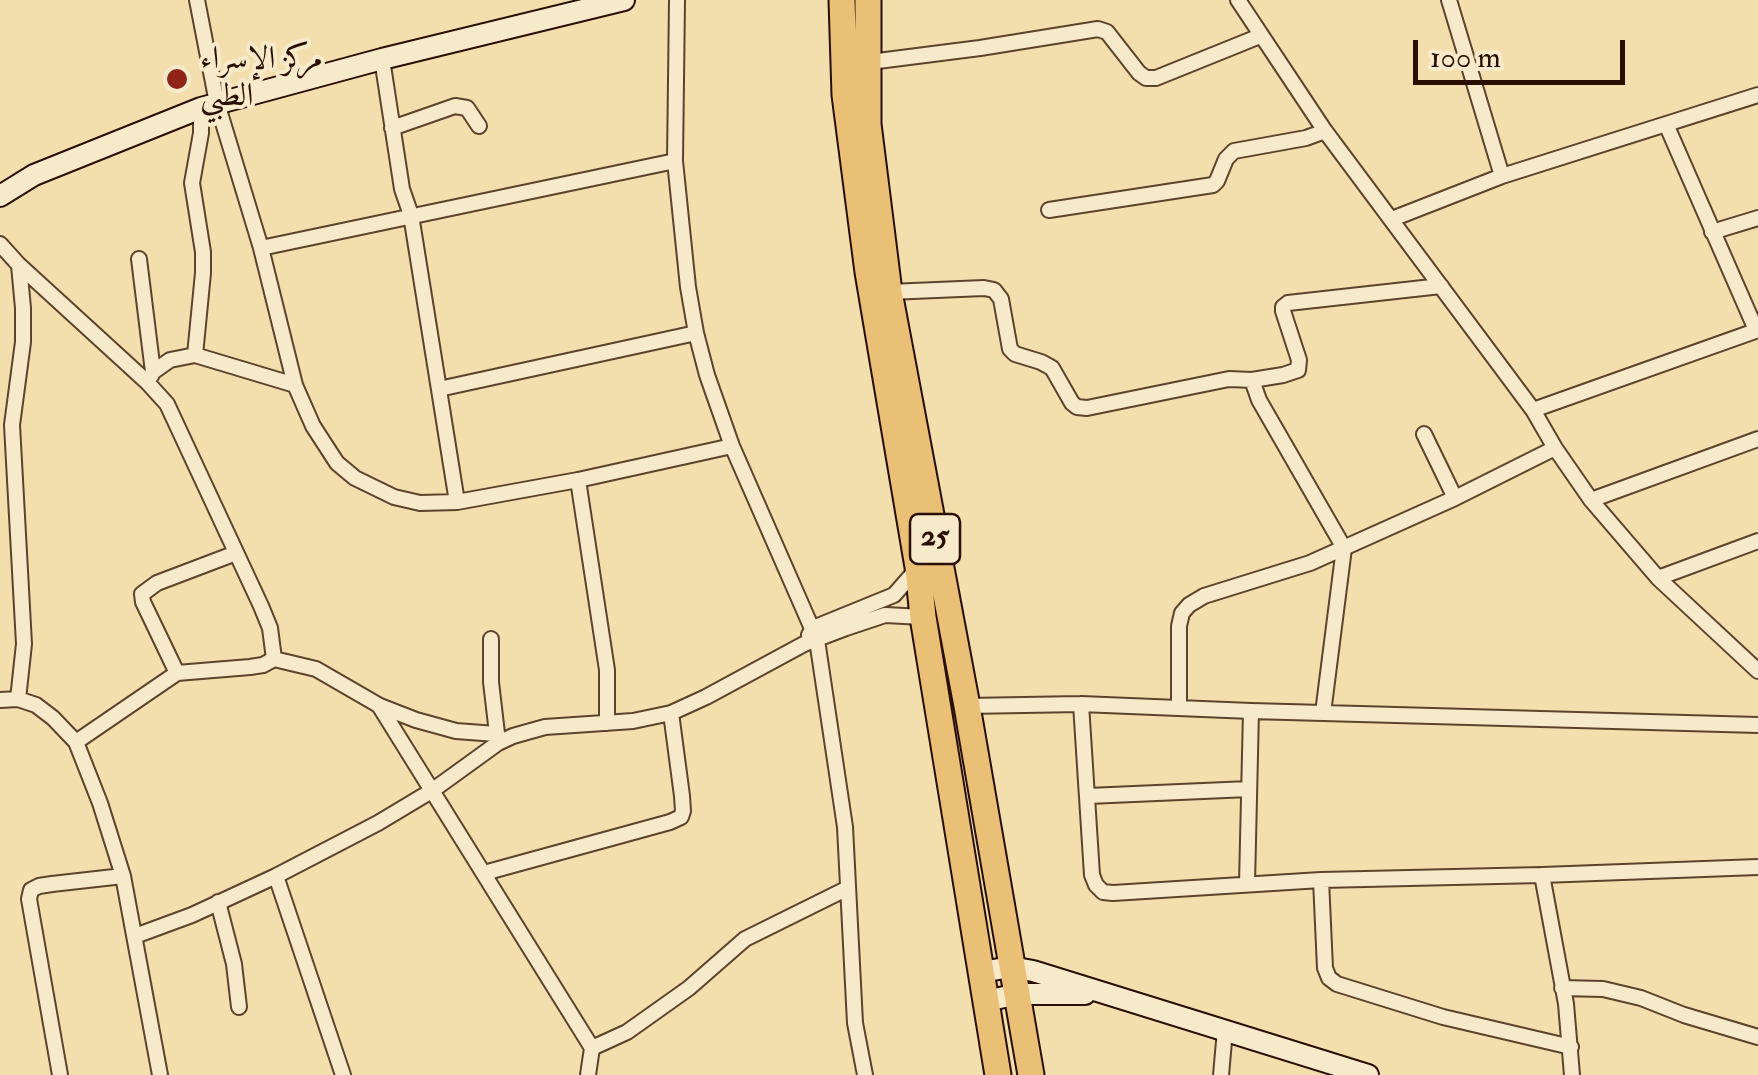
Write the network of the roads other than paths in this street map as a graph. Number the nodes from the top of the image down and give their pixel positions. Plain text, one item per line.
1 (197, 0) edge
2 (624, 0) edge
3 (676, 0) edge
4 (842, 0) edge
5 (1238, 0) edge
6 (1450, 0) edge
7 (568, 6) edge
8 (871, 6) edge
9 (1260, 36) junction
10 (382, 59) junction
11 (870, 62) junction
12 (1758, 95) edge
13 (209, 105) junction
14 (1666, 124) junction
15 (479, 126) dead end
16 (392, 128) junction
17 (1325, 131) junction
18 (675, 161) junction
19 (1502, 176) junction
20 (0, 196) edge
21 (1049, 210) dead end
22 (411, 215) junction
23 (1758, 218) edge
24 (1392, 220) junction
25 (1712, 232) junction
26 (0, 244) edge
27 (261, 248) junction
28 (139, 258) dead end
29 (19, 265) junction
30 (1442, 286) junction
31 (889, 292) junction
32 (1757, 330) edge
33 (696, 333) junction
34 (194, 354) junction
35 (150, 377) junction
36 (1252, 380) junction
37 (295, 385) junction
38 (439, 388) junction
39 (1534, 410) junction
40 (1424, 434) dead end
41 (1758, 439) edge
42 (732, 446) junction
43 (1555, 448) junction
44 (578, 480) junction
45 (1455, 498) junction
46 (1592, 500) junction
47 (457, 502) junction
48 (1758, 541) edge
49 (1344, 548) junction
50 (236, 553) junction
51 (918, 568) junction
52 (1658, 578) junction
53 (923, 618) junction
54 (811, 637) junction
55 (492, 639) dead end
56 (274, 659) junction
57 (1758, 671) edge
58 (177, 673) junction
59 (18, 699) junction
60 (0, 700) edge
61 (1081, 704) junction
62 (380, 706) junction
63 (966, 706) junction
64 (1178, 708) junction
65 (670, 712) junction
66 (1250, 712) junction
67 (1323, 713) junction
68 (607, 723) junction
69 (1758, 725) edge
70 (497, 738) junction
71 (76, 742) junction
72 (1249, 789) junction
73 (433, 790) junction
74 (1088, 796) junction
75 (1758, 867) edge
76 (484, 873) junction
77 (1542, 875) junction
78 (123, 876) junction
79 (276, 876) junction
80 (1321, 880) junction
81 (1247, 884) junction
82 (848, 888) junction
83 (218, 902) junction
84 (135, 936) junction
85 (1011, 967) junction
86 (981, 972) junction
87 (1562, 988) junction
88 (1018, 994) junction
89 (1107, 994) junction
90 (986, 1001) junction
91 (239, 1007) dead end
92 (1225, 1030) junction
93 (1758, 1037) edge
94 (1571, 1047) junction
95 (592, 1048) junction
96 (60, 1075) edge
97 (160, 1075) edge
98 (343, 1075) edge
99 (587, 1075) edge
100 (865, 1075) edge
101 (998, 1075) edge
102 (1031, 1075) edge
103 (1220, 1075) edge
104 (1368, 1075) edge
105 (1572, 1075) edge

1 - 13 street
2 - 7 main road
3 - 18 street
4 - 51 highway, 25
5 - 9 street
6 - 19 street
7 - 10 main road
8 - 11 highway, 25
9 - 11 street
9 - 17 street
10 - 13 main road
10 - 16 street
11 - 31 highway, 25
12 - 14 street
13 - 20 main road
13 - 27 street
13 - 34 street
14 - 19 street
14 - 25 street
15 - 16 street
16 - 22 street
17 - 21 street
17 - 24 street
18 - 22 street
18 - 33 street
19 - 24 street
22 - 27 street
22 - 38 street
23 - 25 street
24 - 30 street
25 - 32 street
26 - 29 street
27 - 37 street
28 - 35 street
29 - 35 street
29 - 59 street
30 - 36 street
30 - 39 street
31 - 36 street
31 - 63 highway, 25
32 - 39 street
33 - 38 street
33 - 42 street
34 - 35 street
34 - 37 street
35 - 50 street
36 - 49 street
37 - 47 street
38 - 47 street
39 - 43 street
40 - 45 street
41 - 46 street
42 - 44 street
42 - 54 street
43 - 45 street
43 - 46 street
44 - 47 street
44 - 68 street
45 - 49 street
46 - 52 street
48 - 52 street
49 - 64 street
49 - 67 street
50 - 56 street
50 - 58 street
51 - 53 highway, 25
51 - 54 street
52 - 57 street
53 - 54 street
53 - 86 highway, 25
54 - 65 street
54 - 82 street
55 - 70 street
56 - 58 street
56 - 62 street
58 - 71 street
59 - 60 street
59 - 71 street
61 - 63 street
61 - 64 street
61 - 74 street
62 - 70 street
62 - 73 street
63 - 85 highway, 25
64 - 66 street
65 - 68 street
65 - 76 street
66 - 67 street
66 - 72 street
67 - 69 street
68 - 70 street
70 - 73 street
71 - 78 street
72 - 74 street
72 - 81 street
73 - 76 street
73 - 79 street
74 - 81 street
75 - 77 street
76 - 95 street
77 - 80 street
77 - 87 street
78 - 84 street
78 - 96 street
79 - 83 street
79 - 98 street
80 - 81 street
80 - 94 street
82 - 95 street
82 - 100 street
83 - 84 street
83 - 91 street
84 - 97 street
85 - 86 main road
85 - 88 highway, 25
85 - 89 main road
86 - 90 highway, 25
87 - 93 street
87 - 94 street
88 - 89 main road
88 - 90 main road
88 - 102 highway, 25
89 - 92 main road
90 - 101 highway, 25
92 - 103 street
92 - 104 main road
94 - 105 street
95 - 99 street

